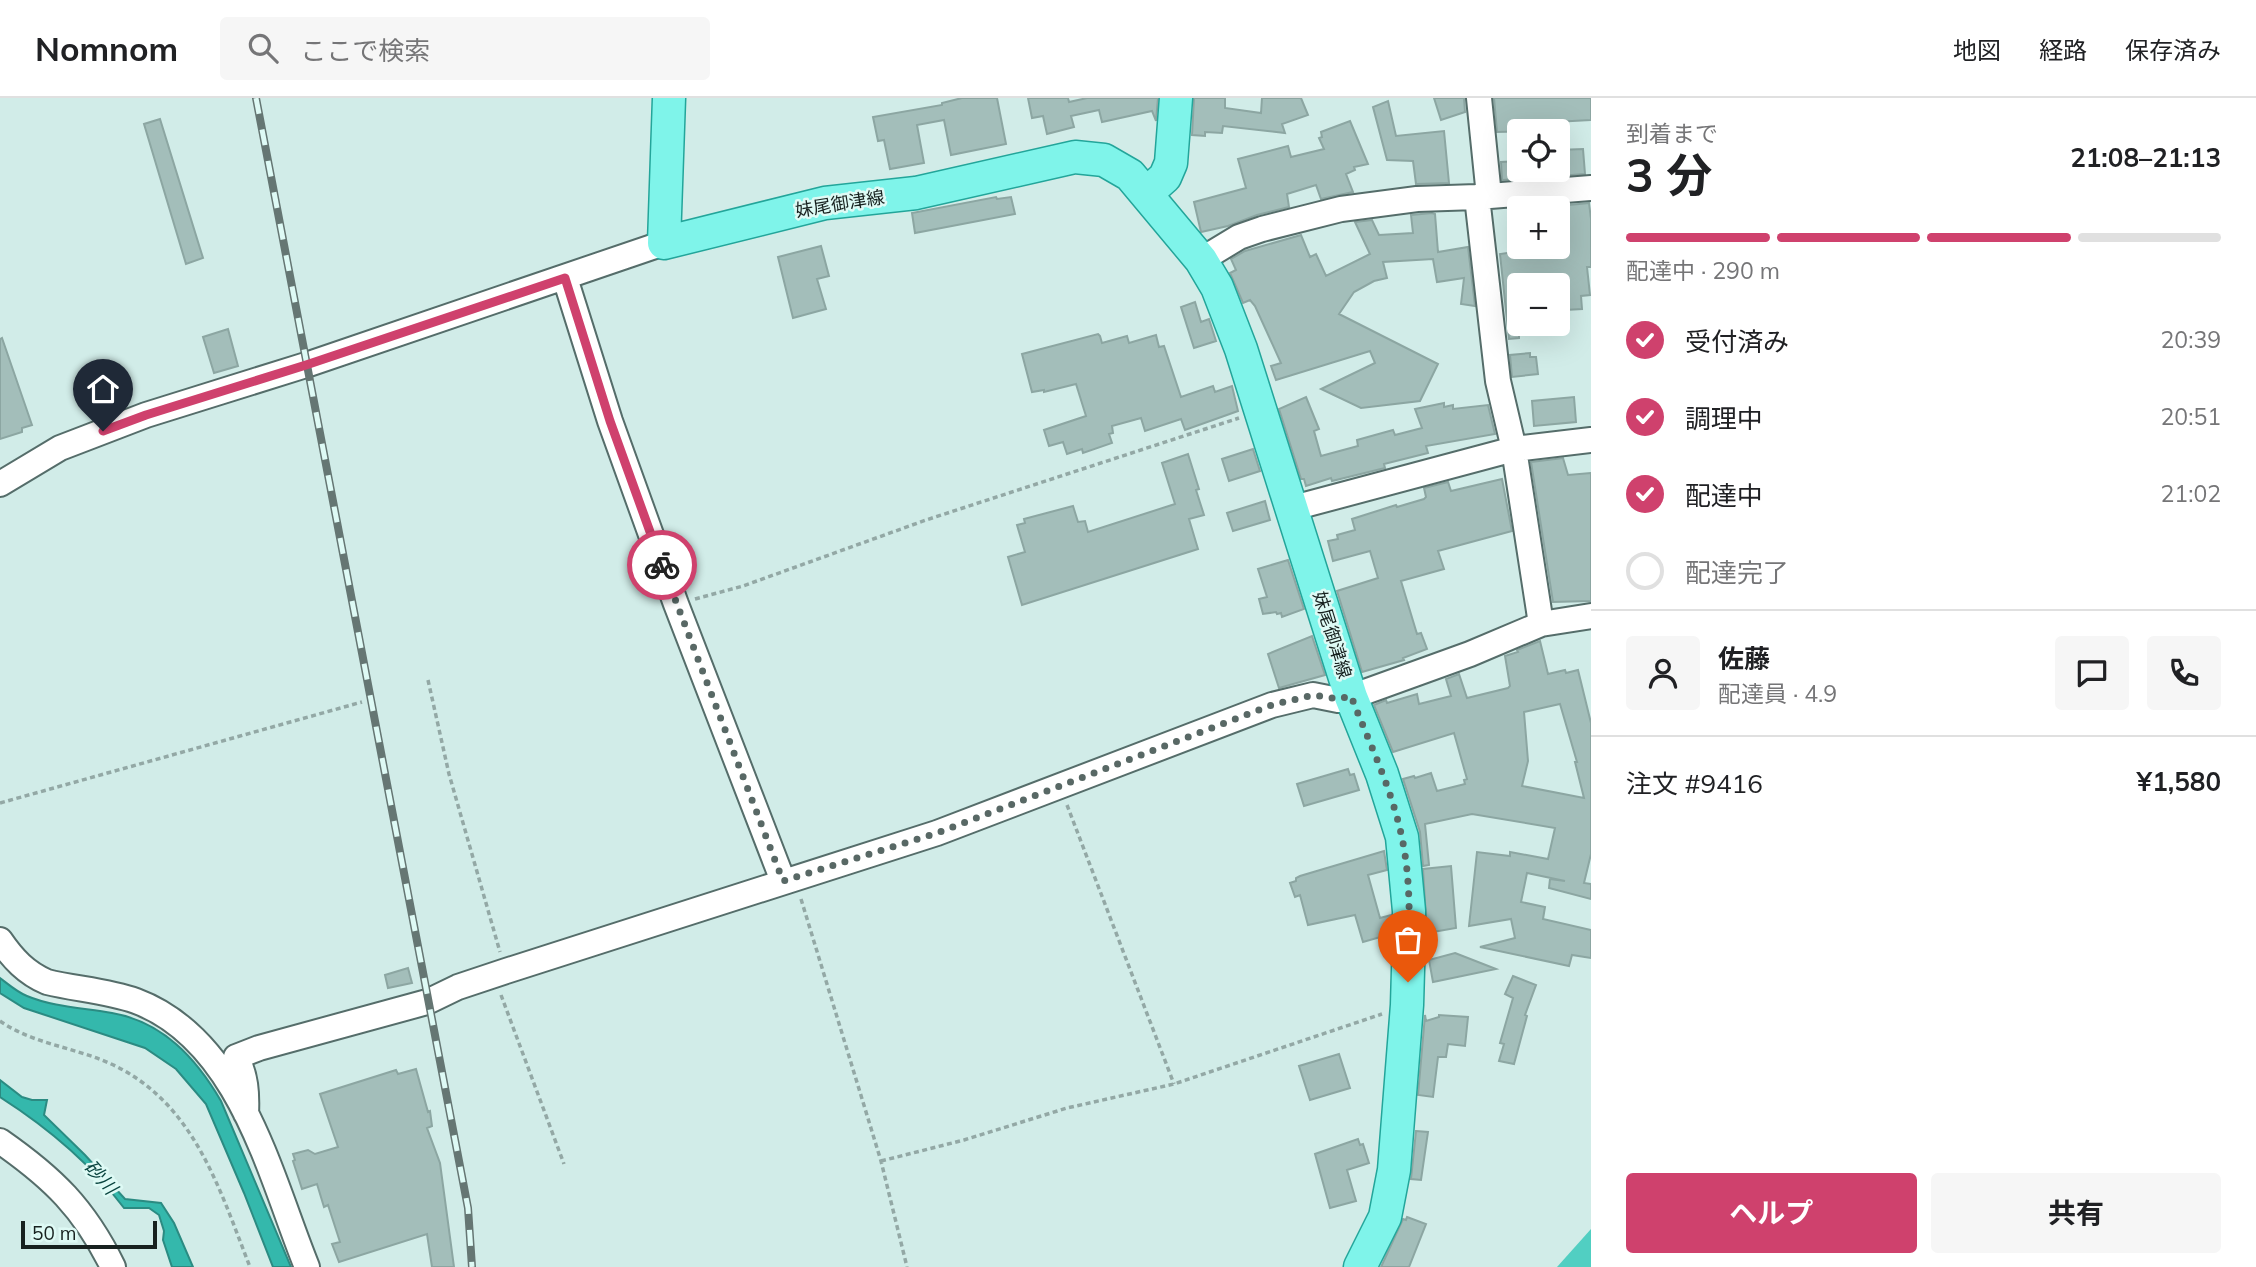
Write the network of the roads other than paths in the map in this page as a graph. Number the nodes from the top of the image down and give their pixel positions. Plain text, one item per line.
1 (669, 98) edge
2 (1177, 98) edge
3 (1479, 98) edge
4 (1591, 188) edge
5 (1147, 193) junction
6 (1483, 197) junction
7 (664, 243) junction
8 (1201, 260) junction
9 (565, 278) junction
10 (1591, 440) edge
11 (1514, 449) junction
12 (0, 484) edge
13 (1293, 508) junction
14 (1591, 616) edge
15 (1541, 624) junction
16 (1351, 696) junction
17 (789, 879) junction
18 (0, 940) edge
19 (246, 1114) junction
20 (0, 1141) edge
21 (113, 1267) edge
22 (307, 1267) edge
23 (1360, 1267) edge

1 - 7 main road
2 - 5 main road
3 - 6 street
4 - 6 street
5 - 7 main road, 妹尾御津線
5 - 8 main road, 妹尾御津線
6 - 8 street
6 - 11 street
7 - 9 street
8 - 13 main road, 妹尾御津線
9 - 12 street
9 - 17 street
10 - 11 street
11 - 13 street
11 - 15 street
13 - 16 main road, 妹尾御津線
14 - 15 street
15 - 16 street
16 - 17 street
16 - 23 main road, 妹尾御津線
17 - 19 street
18 - 19 street
19 - 22 street
20 - 21 street

